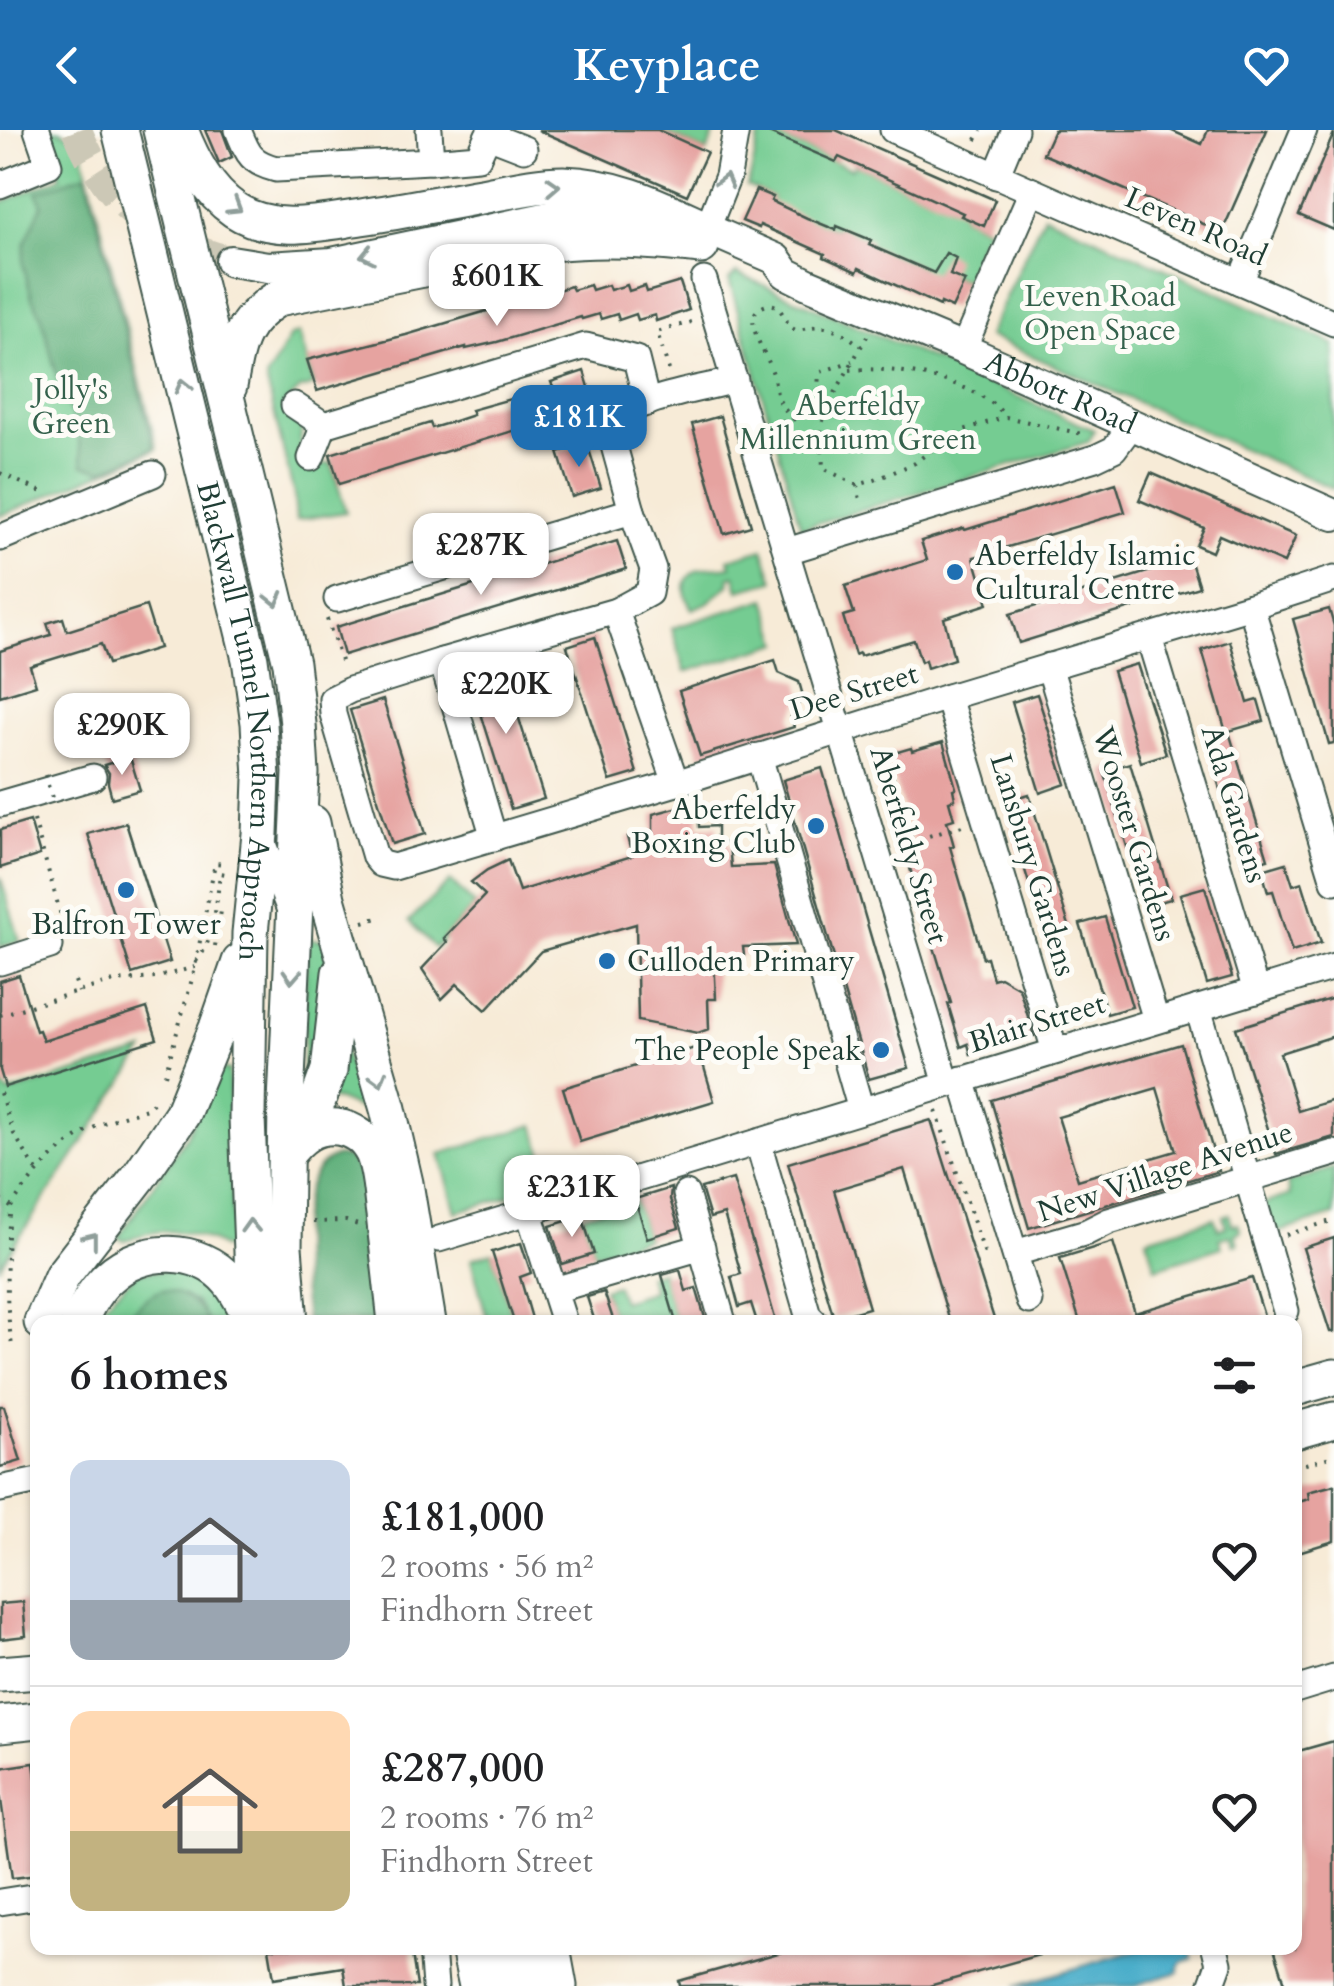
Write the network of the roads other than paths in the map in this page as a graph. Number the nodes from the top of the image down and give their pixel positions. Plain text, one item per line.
1 (37, 130) edge
2 (120, 130) edge
3 (161, 130) edge
4 (180, 130) edge
5 (238, 130) edge
6 (429, 130) edge
7 (736, 130) edge
8 (893, 130) edge
9 (1014, 130) edge
10 (1304, 130) edge
11 (483, 132) edge
12 (524, 148) dead end
13 (431, 161) junction
14 (996, 176) junction
15 (0, 185) edge
16 (1032, 191) junction
17 (704, 252) junction
18 (231, 260) tunnel mouth
19 (1240, 282) junction
20 (1334, 323) edge
21 (963, 350) junction
22 (735, 380) junction
23 (647, 403) junction
24 (294, 406) dead end
25 (229, 407) junction
26 (324, 424) junction
27 (1123, 437) junction
28 (311, 458) dead end
29 (153, 474) dead end
30 (632, 511) junction
31 (1334, 515) edge
32 (0, 538) edge
33 (787, 552) junction
34 (1334, 579) edge
35 (1251, 606) junction
36 (332, 610) road end
37 (616, 611) junction
38 (1149, 636) junction
39 (442, 661) junction
40 (1048, 666) junction
41 (948, 697) junction
42 (840, 730) junction
43 (759, 756) junction
44 (301, 773) junction
45 (92, 776) dead end
46 (676, 783) junction
47 (0, 804) edge
48 (494, 838) junction
49 (248, 859) junction
50 (1334, 881) edge
51 (294, 923) junction
52 (250, 933) junction
53 (50, 946) road end
54 (342, 952) junction
55 (0, 962) edge
56 (1334, 967) edge
57 (1256, 990) junction
58 (1198, 1008) junction
59 (1156, 1020) junction
60 (1055, 1052) junction
61 (946, 1084) junction
62 (861, 1110) junction
63 (758, 1142) junction
64 (296, 1144) junction
65 (1334, 1153) edge
66 (1248, 1180) junction
67 (686, 1194) dead end
68 (525, 1215) junction
69 (439, 1239) dead end
70 (702, 1247) junction
71 (1015, 1253) junction
72 (554, 1290) junction
73 (1029, 1301) dead end
74 (1286, 1311) dead end
75 (45, 1315) edge
76 (83, 1315) edge
77 (251, 1315) edge
78 (256, 1315) edge
79 (289, 1315) edge
80 (395, 1315) edge
81 (427, 1315) edge
82 (562, 1315) edge
83 (721, 1315) edge
84 (808, 1315) edge
85 (1334, 1377) edge
86 (1302, 1386) edge
87 (1334, 1420) edge
88 (1302, 1430) edge
89 (30, 1483) edge
90 (0, 1490) edge
91 (30, 1672) edge
92 (0, 1674) edge
93 (1334, 1678) edge
94 (1302, 1688) edge
95 (30, 1721) edge
96 (0, 1724) edge
97 (30, 1897) edge
98 (0, 1902) edge
99 (433, 1955) edge
100 (471, 1955) edge
101 (498, 1955) edge
102 (523, 1955) edge
103 (553, 1955) edge
104 (1217, 1955) edge
105 (436, 1986) edge
106 (476, 1986) edge
107 (505, 1986) edge
108 (530, 1986) edge
109 (559, 1986) edge
110 (1211, 1986) edge

1 - 15 street
49 -> 2 highway, Blackwall Tunnel Northern Approach
3 - 25 highway, Blackwall Tunnel Northern Approach
4 -> 17 highway
5 - 13 street
6 - 13 street
17 -> 7 street
8 - 14 street, Leven Road
9 - 14 street
10 - 19 street
11 - 12 street
11 - 13 street
14 - 16 street, Leven Road
16 - 19 street, Leven Road
16 - 21 street
17 -> 18 main road, Abbott Road
17 - 21 main road, Abbott Road
17 - 22 street, Aberfeldy Street
17 - 25 highway
19 - 20 street, Leven Road
21 - 27 main road, Abbott Road
22 - 23 street
22 - 33 street, Aberfeldy Street
23 - 26 street
23 - 30 street
24 - 26 street
25 -> 44 highway, Blackwall Tunnel Northern Approach
26 - 28 street
27 - 31 main road, Abbott Road
27 - 33 street
29 - 32 street
30 - 36 street
30 - 37 street
33 - 42 street, Aberfeldy Street
34 - 35 street, Dee Street
35 - 38 street, Dee Street
35 - 50 street
37 - 39 street
37 - 46 street
38 - 40 street, Dee Street
38 - 57 street, Ada Gardens
39 - 48 street
39 - 48 street, Dee Street
40 - 41 street, Dee Street
40 - 59 street, Wooster Gardens
41 - 42 street, Dee Street
41 - 60 street, Lansbury Gardens
42 - 43 street, Dee Street
42 - 61 street, Aberfeldy Street
43 - 46 street, Dee Street
43 - 62 street
44 - 51 highway, Blackwall Tunnel Northern Approach
44 - 54 highway
45 - 47 street
46 - 48 street, Dee Street
49 - 51 street
49 - 52 highway, Blackwall Tunnel Northern Approach
51 -> 64 highway, Blackwall Tunnel Northern Approach
75 -> 52 highway
78 -> 52 highway, Blackwall Tunnel Northern Approach
53 - 55 street
54 - 64 highway
54 -> 81 highway
56 - 57 street, Blair Street
57 - 58 street, Blair Street
58 - 59 street, Blair Street
58 - 66 street
59 - 60 street, Blair Street
60 - 61 street, Blair Street
61 - 62 street, Blair Street
61 - 71 street, Aberfeldy Street
62 - 63 street, Blair Street
63 - 68 street, Blair Street
63 - 84 street
64 - 79 highway, Blackwall Tunnel Northern Approach
64 - 80 highway
65 - 66 street, New Village Avenue
66 - 71 street, New Village Avenue
66 - 74 street
67 - 70 street
68 - 69 street, Blair Street
68 - 72 street
70 - 72 street
70 - 83 street
71 - 73 street, Aberfeldy Street
72 - 82 street
76 - 77 highway
85 - 86 highway
87 - 88 highway
89 - 90 street
91 - 92 highway
93 - 94 street
95 - 96 highway
97 - 98 street
99 - 105 street
100 - 106 highway
101 - 107 highway
102 - 108 highway
103 - 109 highway
104 - 110 street

